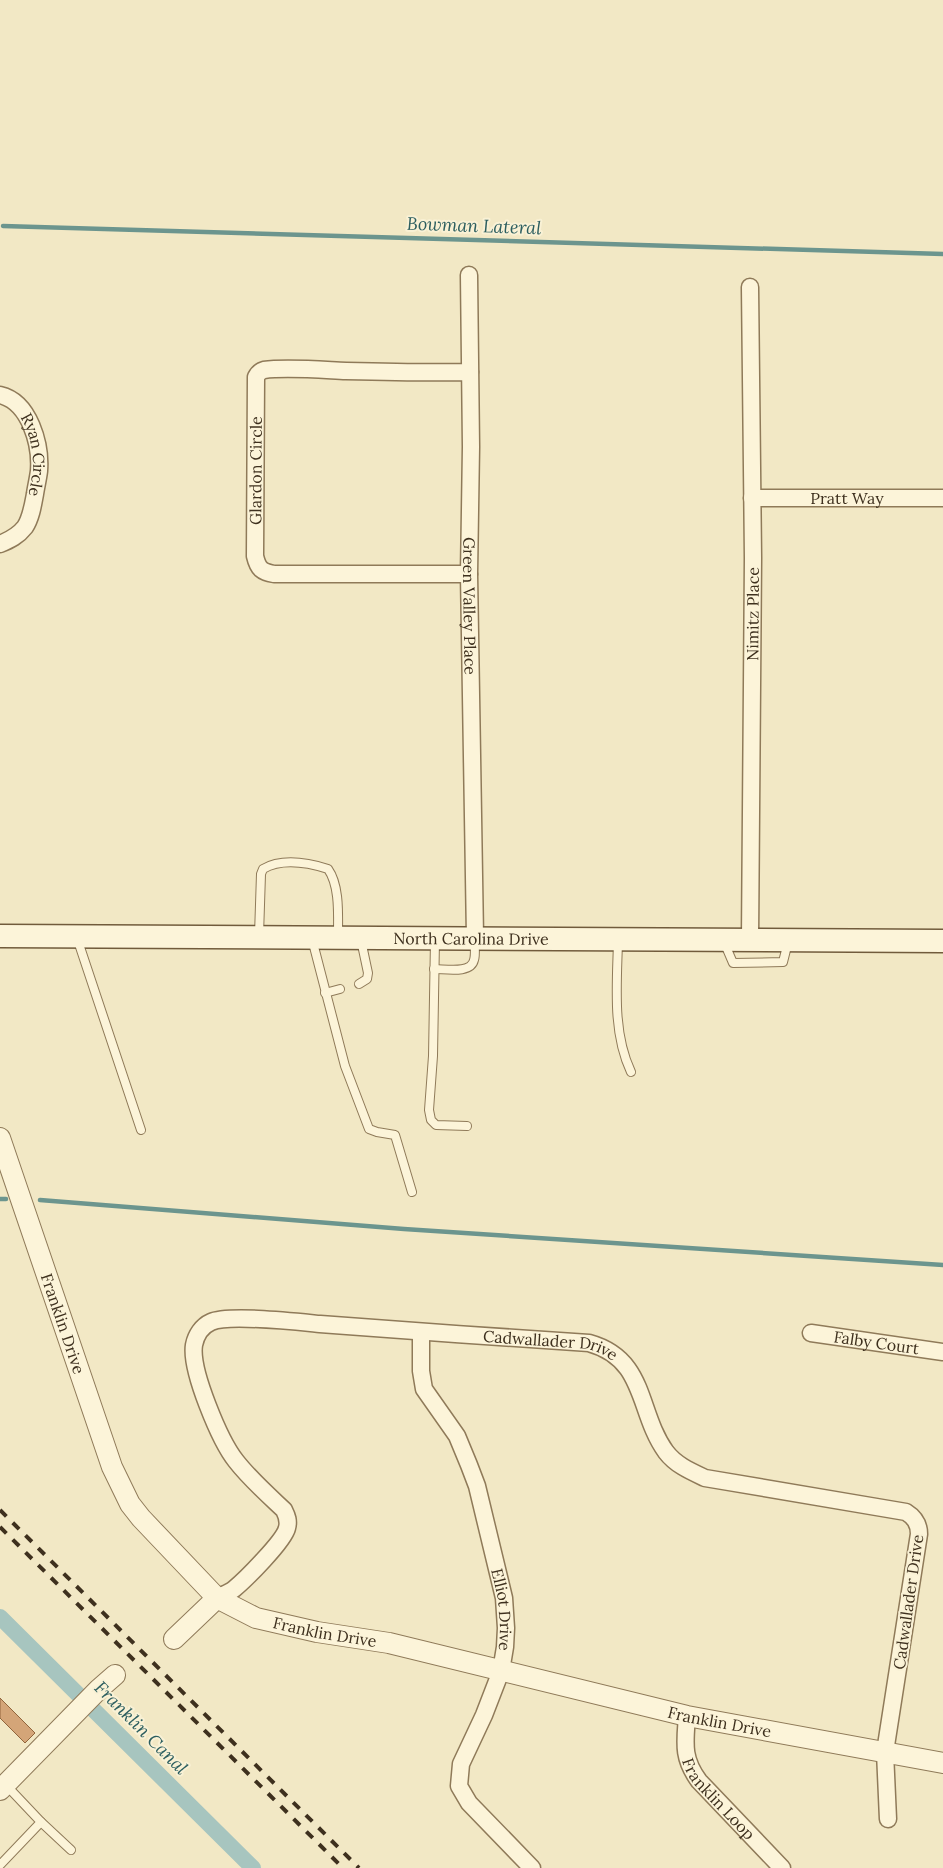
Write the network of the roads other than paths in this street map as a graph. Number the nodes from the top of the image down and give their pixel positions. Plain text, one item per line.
1 (469, 275) dead end
2 (750, 287) dead end
3 (470, 372) junction
4 (0, 395) edge
5 (752, 498) junction
6 (943, 498) edge
7 (0, 544) edge
8 (470, 574) junction
9 (0, 936) edge
10 (76, 936) junction
11 (259, 937) junction
12 (311, 937) junction
13 (475, 937) junction
14 (349, 938) junction
15 (435, 938) junction
16 (618, 939) junction
17 (724, 940) junction
18 (750, 940) junction
19 (788, 940) junction
20 (943, 941) edge
21 (434, 969) junction
22 (359, 984) dead end
23 (340, 990) dead end
24 (325, 993) junction
25 (631, 1072) dead end
26 (467, 1126) dead end
27 (141, 1130) dead end
28 (0, 1138) edge
29 (412, 1192) dead end
30 (421, 1332) junction
31 (811, 1333) dead end
32 (943, 1352) edge
33 (217, 1598) junction
34 (174, 1639) dead end
35 (501, 1670) junction
36 (115, 1675) dead end
37 (687, 1716) junction
38 (886, 1752) junction
39 (943, 1763) edge
40 (3, 1787) edge
41 (888, 1819) dead end
42 (41, 1822) junction
43 (70, 1850) dead end
44 (0, 1865) edge
45 (532, 1868) edge
46 (782, 1868) edge

1 - 3 street, Green Valley Place
2 - 5 street, Nimitz Place
3 - 8 street, Green Valley Place
3 - 8 street, Glardon Circle
4 - 7 street, Ryan Circle
5 - 6 street, Pratt Way
5 - 18 street, Nimitz Place
8 - 13 street, Green Valley Place
9 - 10 main road, North Carolina Drive
10 - 11 main road, North Carolina Drive
10 - 27 lane
11 - 12 main road, North Carolina Drive
11 - 14 lane
12 - 14 main road, North Carolina Drive
12 - 24 lane
13 - 15 main road, North Carolina Drive
13 - 16 main road, North Carolina Drive
13 - 21 lane
14 - 15 main road, North Carolina Drive
14 - 22 lane
15 - 21 lane
16 - 17 main road, North Carolina Drive
16 - 25 lane
17 - 18 main road, North Carolina Drive
17 - 19 lane
18 - 19 main road, North Carolina Drive
19 - 20 main road, North Carolina Drive
21 - 26 lane
23 - 24 lane
24 - 29 lane
28 - 33 street, Franklin Drive
30 - 33 street, Cadwallader Drive
30 - 35 street, Elliot Drive
30 - 38 street, Cadwallader Drive
31 - 32 street, Falby Court
33 - 34 street, Cadwallader Drive
33 - 35 street, Franklin Drive
35 - 37 street, Franklin Drive
35 - 45 street, Elliot Drive
36 - 40 street
37 - 38 street, Franklin Drive
37 - 46 street, Franklin Loop
38 - 39 street, Franklin Drive
38 - 41 street, Cadwallader Drive
40 - 42 lane
42 - 43 lane
42 - 44 lane

